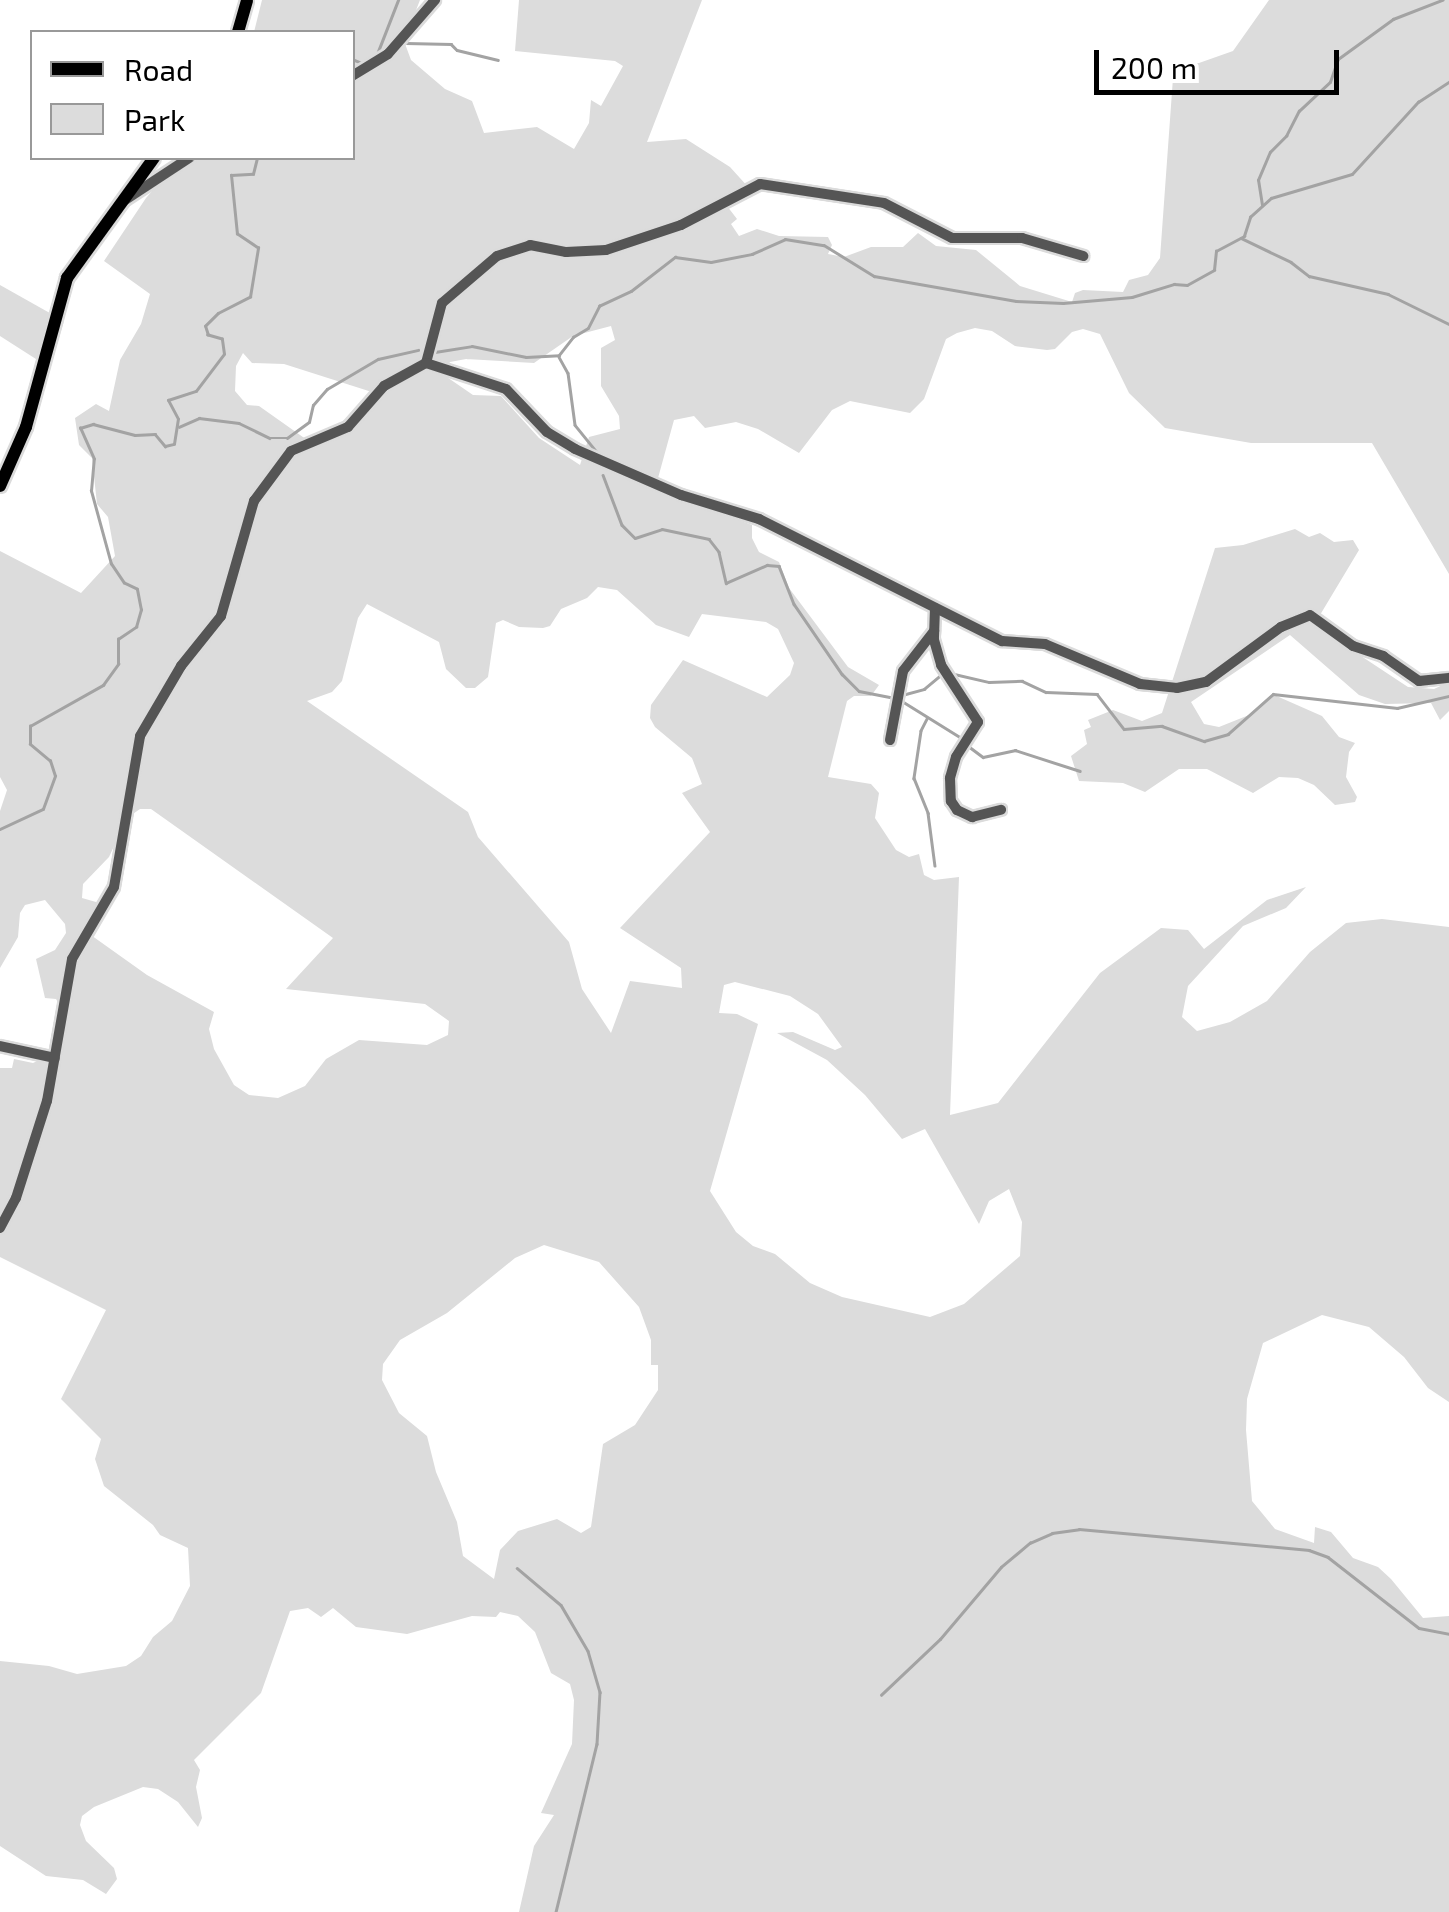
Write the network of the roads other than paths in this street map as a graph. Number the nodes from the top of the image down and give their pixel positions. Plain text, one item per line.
1 (247, 0) edge
2 (434, 0) edge
3 (239, 30) edge
4 (355, 74) edge
5 (153, 160) edge
6 (186, 160) edge
7 (120, 204) junction
8 (1083, 256) dead end
9 (426, 362) junction
10 (0, 486) edge
11 (935, 608) junction
12 (934, 631) junction
13 (1449, 678) edge
14 (890, 740) dead end
15 (1001, 810) dead end
16 (0, 1046) edge
17 (54, 1058) junction
18 (0, 1228) edge

1 - 3 main road
2 - 4 street
5 - 7 main road
6 - 7 street
7 - 10 main road
8 - 9 street
9 - 11 street
9 - 17 street
11 - 12 street
11 - 13 street
12 - 14 street
12 - 15 street
16 - 17 street
17 - 18 street

